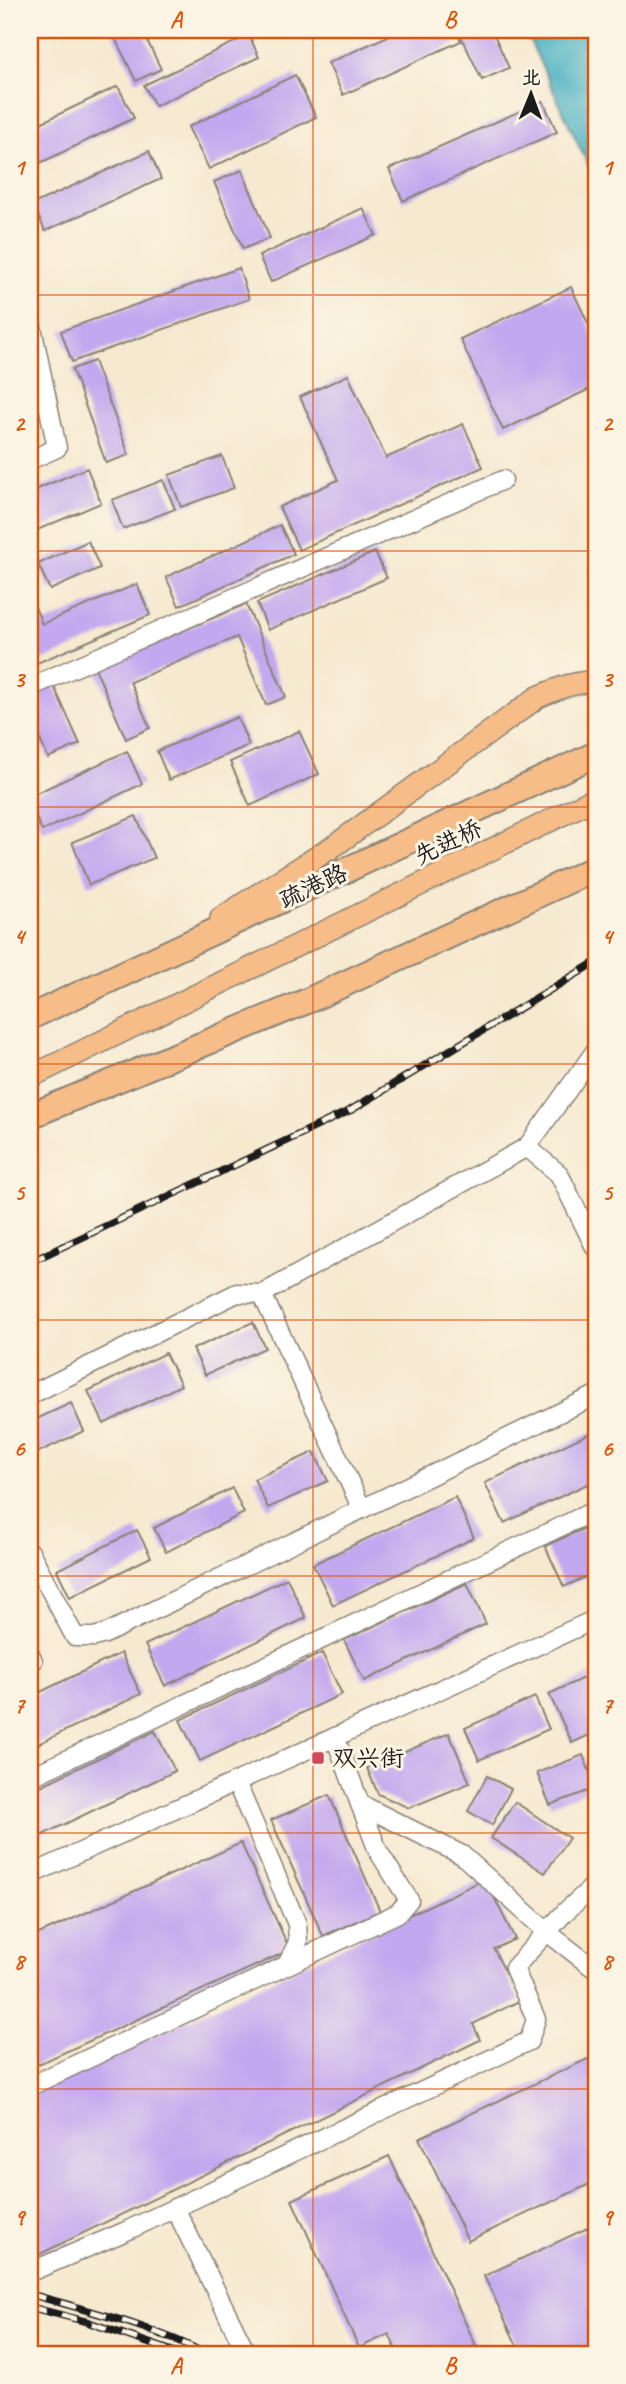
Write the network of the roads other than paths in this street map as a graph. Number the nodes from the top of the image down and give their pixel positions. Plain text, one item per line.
1 (30, 318) edge
2 (30, 460) edge
3 (502, 480) dead end
4 (596, 682) edge
5 (30, 687) edge
6 (596, 754) edge
7 (596, 798) edge
8 (596, 868) edge
9 (160, 957) junction
10 (30, 1017) edge
11 (596, 1050) edge
12 (30, 1077) edge
13 (30, 1116) edge
14 (527, 1147) junction
15 (596, 1249) edge
16 (262, 1294) junction
17 (30, 1395) edge
18 (596, 1395) edge
19 (362, 1509) junction
20 (596, 1510) edge
21 (30, 1552) edge
22 (596, 1619) edge
23 (335, 1737) junction
24 (30, 1776) edge
25 (236, 1782) junction
26 (360, 1804) junction
27 (30, 1875) edge
28 (596, 1884) edge
29 (547, 1932) junction
30 (287, 1965) junction
31 (596, 1970) edge
32 (30, 2086) edge
33 (175, 2208) junction
34 (30, 2272) edge
35 (247, 2354) edge

1 - 2 street
3 - 5 street
4 - 9 main road
6 - 9 highway, 疏港路
7 - 12 main road, 先进桥
8 - 13 highway
9 - 10 highway, 疏港路
11 - 14 street
14 - 15 street
14 - 16 street
16 - 17 street
16 - 19 street
18 - 19 street
19 - 21 street
20 - 24 street
22 - 23 street
23 - 25 street
23 - 26 street
25 - 27 street
25 - 30 street
26 - 29 street
26 - 30 street
28 - 29 street
29 - 31 street
29 - 33 street
30 - 32 street
33 - 34 street
33 - 35 street

